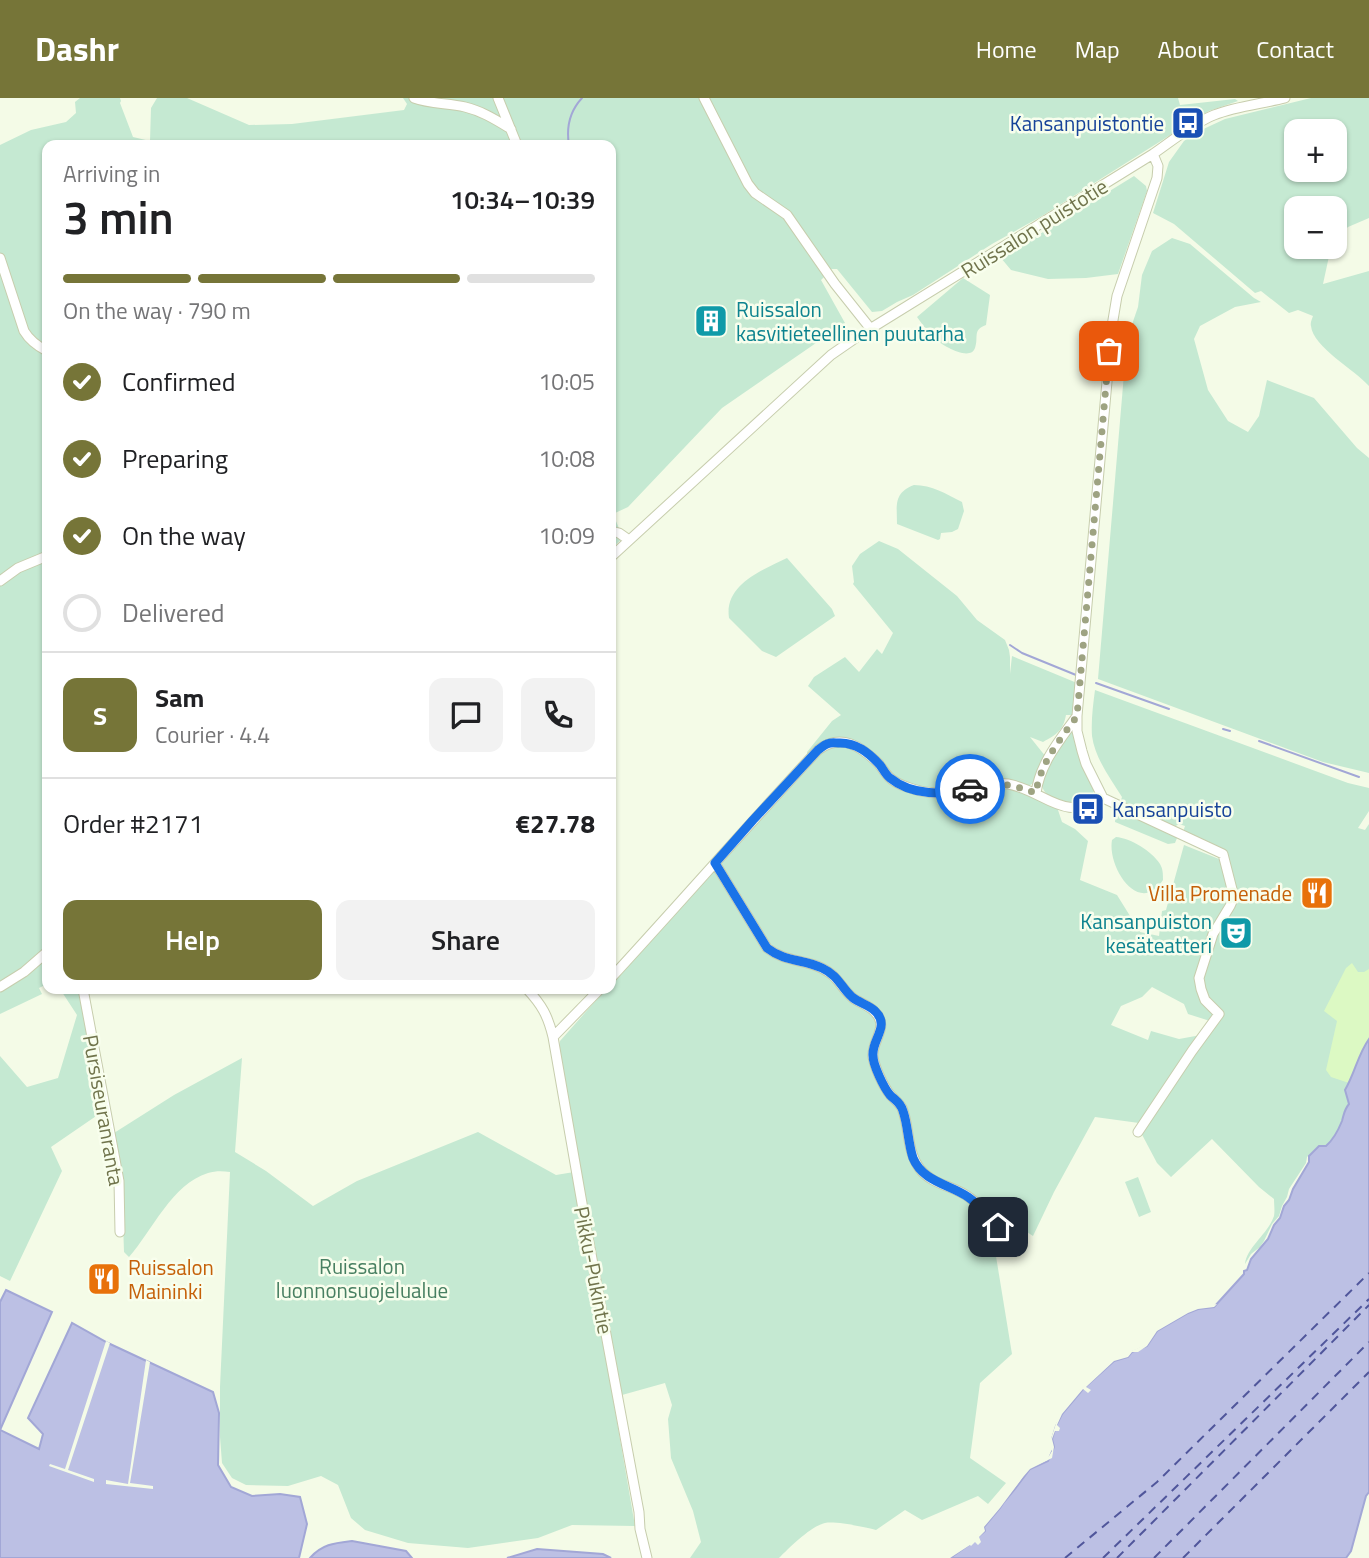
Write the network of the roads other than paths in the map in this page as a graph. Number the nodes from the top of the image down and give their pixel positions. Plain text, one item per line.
1 (414, 98) edge
2 (498, 98) edge
3 (704, 98) edge
4 (1285, 98) edge
5 (511, 129) junction
6 (515, 140) edge
7 (1153, 154) junction
8 (1, 258) edge
9 (870, 328) junction
10 (42, 348) edge
11 (616, 533) edge
12 (629, 540) junction
13 (616, 552) edge
14 (42, 558) edge
15 (0, 581) edge
16 (1077, 716) junction
17 (1036, 793) junction
18 (1103, 797) junction
19 (715, 863) junction
20 (42, 956) edge
21 (616, 973) edge
22 (0, 987) edge
23 (84, 994) edge
24 (532, 994) edge
25 (595, 994) edge
26 (553, 1037) junction
27 (1138, 1132) dead end
28 (120, 1232) dead end
29 (1010, 1242) dead end
30 (647, 1558) edge

1 - 5 street
2 - 5 street
3 - 9 street
4 - 7 street, Ruissalon puistotie
5 - 6 street
7 - 9 street, Ruissalon puistotie
7 - 16 street
8 - 10 street
9 - 12 street, Ruissalon puistotie
11 - 12 street
12 - 13 street, Ruissalon puistotie
14 - 15 street
16 - 17 street
16 - 18 street
17 - 18 street
17 - 19 street
18 - 27 street
19 - 21 street
19 - 29 street
20 - 22 street
23 - 28 street, Pursiseuranranta
24 - 26 street, Pikku-Pukintie
25 - 26 street
26 - 30 street, Pikku-Pukintie

